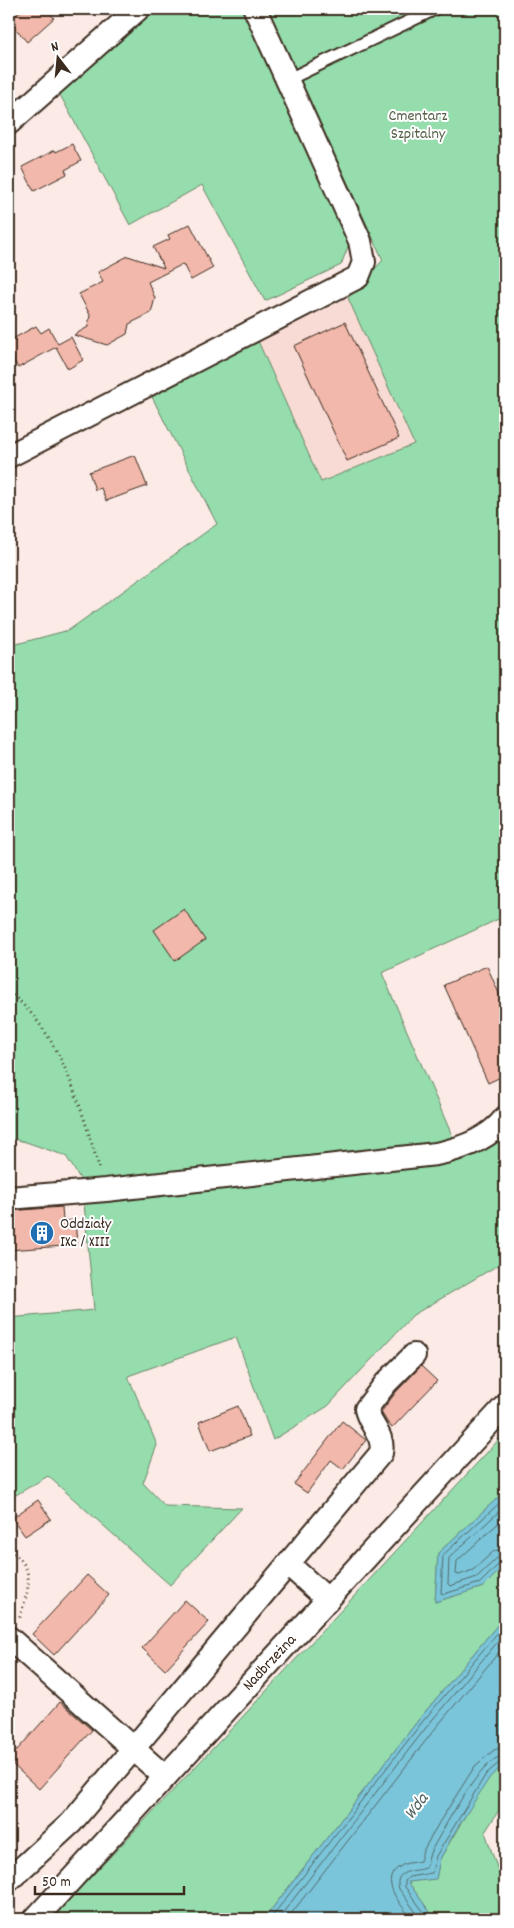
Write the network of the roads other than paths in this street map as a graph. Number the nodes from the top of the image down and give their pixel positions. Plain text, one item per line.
1 (138, 9) edge
2 (255, 9) edge
3 (435, 9) edge
4 (289, 80) junction
5 (9, 123) edge
6 (9, 456) edge
7 (505, 1118) edge
8 (9, 1198) edge
9 (414, 1355) dead end
10 (505, 1406) edge
11 (288, 1564) junction
12 (328, 1600) junction
13 (10, 1638) edge
14 (132, 1750) junction
15 (165, 1777) junction
16 (9, 1880) edge
17 (35, 1919) edge

1 - 5 street
2 - 4 street
3 - 4 lane
4 - 6 street
7 - 8 street
9 - 11 street
10 - 12 street, Nadbrzeżna
11 - 12 street
11 - 14 street
12 - 15 street, Nadbrzeżna
13 - 14 street
14 - 15 street
14 - 16 street
15 - 17 street, Nadbrzeżna

